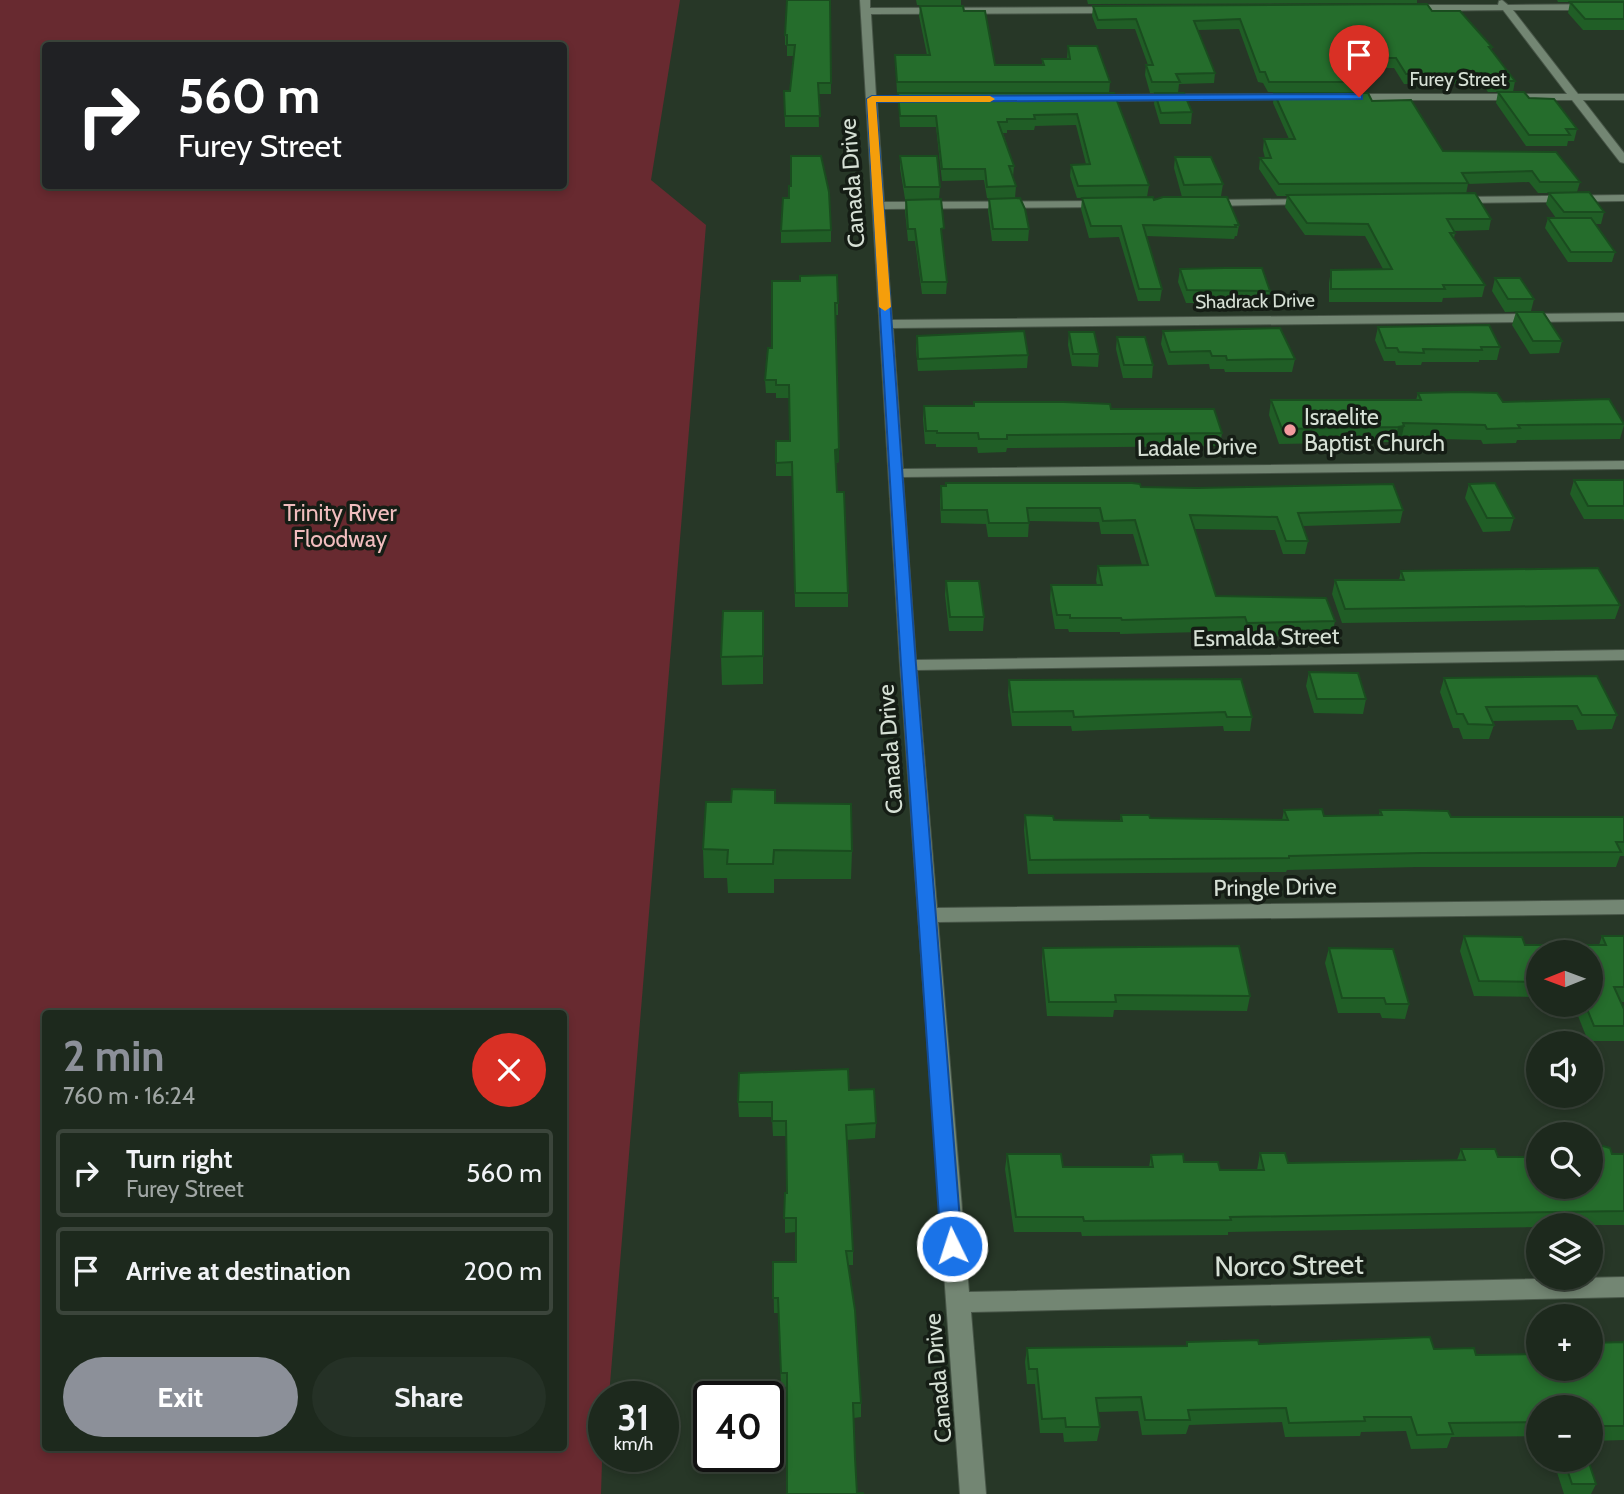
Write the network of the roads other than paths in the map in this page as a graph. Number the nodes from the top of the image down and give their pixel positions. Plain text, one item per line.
1 (1503, 4) edge
2 (865, 5) edge
3 (1624, 8) edge
4 (1395, 9) edge
5 (1130, 10) edge
6 (1576, 95) junction
7 (1313, 97) edge
8 (1341, 97) edge
9 (1624, 97) edge
10 (1079, 98) edge
11 (872, 99) junction
12 (927, 99) edge
13 (1624, 160) edge
14 (1624, 198) edge
15 (1444, 200) edge
16 (1320, 201) edge
17 (1196, 203) edge
18 (1113, 204) edge
19 (878, 206) junction
20 (1624, 317) edge
21 (886, 324) junction
22 (1624, 465) edge
23 (896, 473) junction
24 (1624, 655) edge
25 (908, 665) junction
26 (1624, 907) edge
27 (927, 915) junction
28 (1624, 1287) edge
29 (956, 1301) junction
30 (972, 1494) edge

1 - 3 street
1 - 4 street
1 - 6 street
2 - 5 street
2 - 11 street, Canada Drive
6 - 8 street, Furey Street
6 - 9 street, Furey Street
6 - 13 street
7 - 10 street
11 - 12 street
11 - 19 street, Canada Drive
14 - 15 street
16 - 17 street
18 - 19 street
19 - 21 street, Canada Drive
20 - 21 street, Shadrack Drive
21 - 23 street, Canada Drive
22 - 23 street, Ladale Drive
23 - 25 street, Canada Drive
24 - 25 street, Esmalda Street
25 - 27 street, Canada Drive
26 - 27 street, Pringle Drive
27 - 29 street, Canada Drive
28 - 29 street, Norco Street
29 - 30 street, Canada Drive

